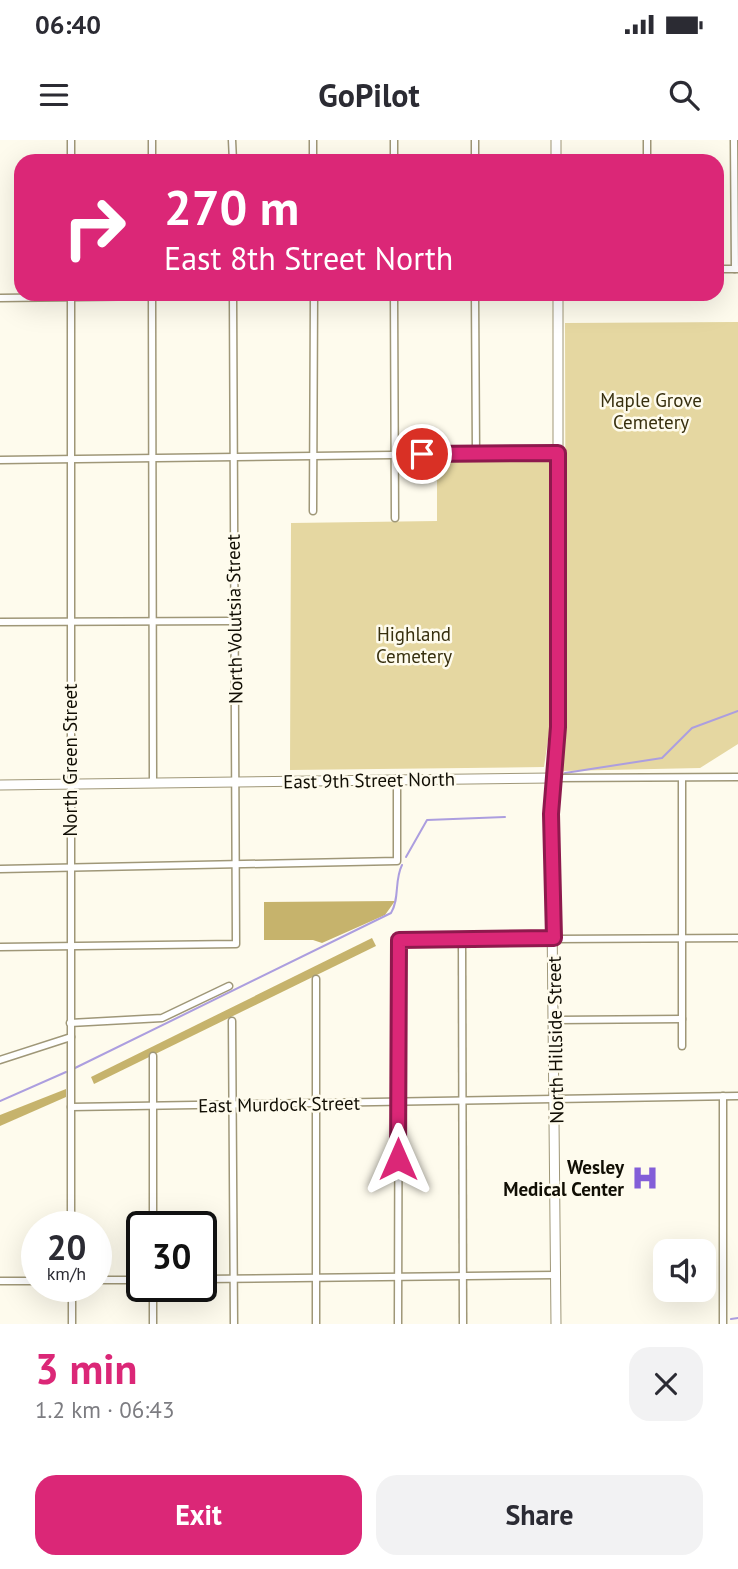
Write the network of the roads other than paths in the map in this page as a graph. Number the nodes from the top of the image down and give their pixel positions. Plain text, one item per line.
1 (734, 140) edge
2 (736, 269) edge
3 (71, 301) edge
4 (152, 301) edge
5 (233, 301) edge
6 (313, 301) edge
7 (394, 301) edge
8 (475, 301) edge
9 (558, 301) edge
10 (558, 453) junction
11 (476, 454) junction
12 (394, 455) junction
13 (313, 456) junction
14 (233, 457) junction
15 (151, 458) junction
16 (70, 459) junction
17 (0, 460) edge
18 (313, 511) dead end
19 (395, 518) dead end
20 (151, 621) junction
21 (233, 621) junction
22 (0, 622) edge
23 (71, 622) junction
24 (738, 777) edge
25 (552, 778) junction
26 (682, 778) junction
27 (397, 779) junction
28 (236, 782) junction
29 (153, 783) junction
30 (70, 784) junction
31 (0, 785) edge
32 (236, 865) junction
33 (70, 868) junction
34 (0, 869) edge
35 (682, 937) junction
36 (554, 938) junction
37 (738, 938) edge
38 (462, 939) junction
39 (70, 946) junction
40 (0, 947) edge
41 (316, 979) dead end
42 (226, 987) dead end
43 (682, 1019) junction
44 (556, 1020) junction
45 (232, 1021) dead end
46 (70, 1023) junction
47 (71, 1037) junction
48 (682, 1046) dead end
49 (153, 1056) dead end
50 (0, 1060) edge
51 (723, 1096) junction
52 (738, 1096) edge
53 (556, 1101) junction
54 (462, 1102) junction
55 (398, 1103) junction
56 (315, 1104) junction
57 (233, 1105) junction
58 (152, 1106) junction
59 (71, 1107) junction
60 (71, 1211) edge
61 (153, 1211) edge
62 (556, 1275) junction
63 (463, 1277) junction
64 (315, 1278) junction
65 (398, 1278) junction
66 (217, 1279) edge
67 (234, 1279) junction
68 (21, 1281) edge
69 (0, 1282) edge
70 (72, 1302) edge
71 (153, 1302) edge
72 (72, 1324) edge
73 (153, 1324) edge
74 (234, 1324) edge
75 (316, 1324) edge
76 (398, 1324) edge
77 (463, 1324) edge
78 (556, 1324) edge
79 (723, 1324) edge

1 - 2 street
3 - 16 street, North Green Street
4 - 15 street
5 - 14 street, North Volutsia Street
6 - 13 street
7 - 12 street
8 - 11 street
9 - 10 main road, North Hillside Street
10 - 11 street
10 - 25 main road, North Hillside Street
11 - 12 street
12 - 13 street
12 - 19 street
13 - 14 street
13 - 18 street
14 - 15 street
14 - 21 street, North Volutsia Street
15 - 16 street
15 - 20 street
16 - 17 street
16 - 23 street, North Green Street
20 - 21 street
20 - 23 street
20 - 29 street
21 - 28 street, North Volutsia Street
22 - 23 street
23 - 30 street, North Green Street
24 - 26 street, East 9th Street North
25 - 26 street, East 9th Street North
25 - 27 main road, East 9th Street North
25 - 36 main road, North Hillside Street
26 - 35 street
27 - 28 main road, East 9th Street North
27 - 32 street
28 - 29 main road, East 9th Street North
28 - 32 street, North Volutsia Street
29 - 30 main road, East 9th Street North
30 - 31 main road, East 9th Street North
30 - 33 street, North Green Street
32 - 33 street
32 - 39 street, North Volutsia Street
33 - 34 street
33 - 39 street, North Green Street
35 - 36 street
35 - 37 street
35 - 43 street
36 - 38 street
36 - 44 main road, North Hillside Street
38 - 54 street
38 - 55 street
39 - 40 street
39 - 46 street, North Green Street
41 - 56 street
42 - 46 street
43 - 44 street
43 - 48 street
44 - 53 main road, North Hillside Street
45 - 57 street
46 - 47 street, North Green Street
47 - 50 street
47 - 59 street, North Green Street
49 - 58 street
51 - 52 street, East Murdock Street
51 - 53 street, East Murdock Street
51 - 79 street
53 - 54 street, East Murdock Street
53 - 62 main road, North Hillside Street
54 - 55 street, East Murdock Street
54 - 63 street
55 - 56 street, East Murdock Street
55 - 65 street
56 - 57 street, East Murdock Street
56 - 64 street
57 - 58 street, East Murdock Street
57 - 67 street
58 - 59 street, East Murdock Street
58 - 61 street
59 - 60 street, North Green Street
62 - 63 street
62 - 78 main road, North Hillside Street
63 - 65 street
63 - 77 street
64 - 65 street
64 - 67 street
64 - 75 street
65 - 76 street
66 - 67 street
67 - 74 street
68 - 69 street
70 - 72 street
71 - 73 street

